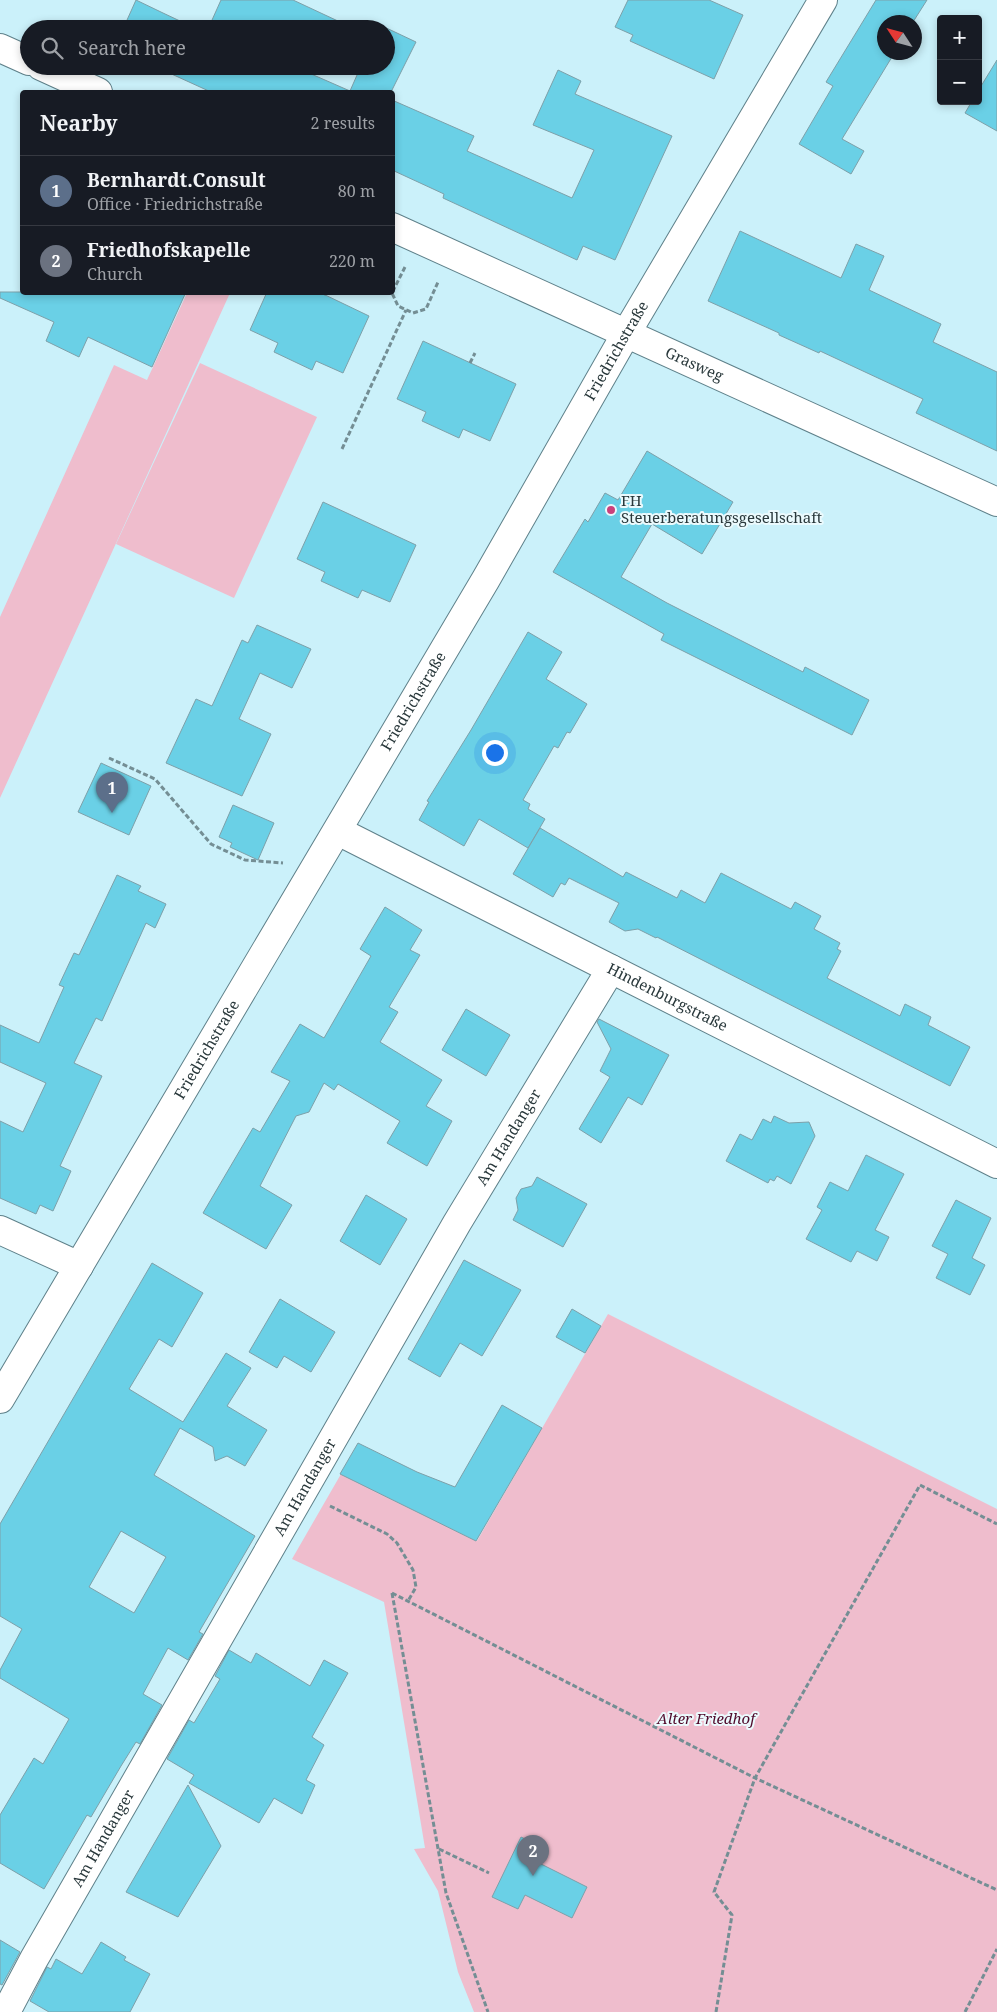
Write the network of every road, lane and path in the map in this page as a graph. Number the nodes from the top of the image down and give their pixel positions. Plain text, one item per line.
1 (823, 0) edge
2 (0, 48) edge
3 (20, 57) edge
4 (61, 75) edge
5 (94, 90) edge
6 (395, 228) edge
7 (405, 266) dead end
8 (438, 282) dead end
9 (395, 287) edge
10 (393, 295) edge
11 (406, 310) junction
12 (627, 332) junction
13 (475, 353) dead end
14 (470, 363) dead end
15 (342, 449) dead end
16 (997, 502) edge
17 (109, 758) dead end
18 (338, 830) junction
19 (288, 863) dead end
20 (611, 969) junction
21 (997, 1164) edge
22 (0, 1230) edge
23 (79, 1266) junction
24 (0, 1399) edge
25 (302, 1492) junction
26 (997, 1524) edge
27 (408, 1601) junction
28 (755, 1778) junction
29 (439, 1849) junction
30 (489, 1872) dead end
31 (997, 1890) edge
32 (997, 1949) edge
33 (6, 2012) edge
34 (488, 2012) edge
35 (716, 2012) edge
36 (965, 2012) edge

1 - 12 street, Friedrichstraße
2 - 3 street
4 - 5 street
6 - 12 street, Grasweg
7 - 9 path
8 - 11 path
10 - 11 path
11 - 15 path
12 - 16 street, Grasweg
12 - 18 street, Friedrichstraße
13 - 14 path
17 - 19 path
18 - 20 street, Hindenburgstraße
18 - 23 street, Friedrichstraße
20 - 21 street, Hindenburgstraße
20 - 25 street, Am Handanger
22 - 23 street
23 - 24 street, Friedrichstraße
25 - 27 path
25 - 33 street, Am Handanger
26 - 28 path
27 - 28 path
27 - 29 path
28 - 31 path
28 - 35 path
29 - 30 path
29 - 34 path
32 - 36 path

